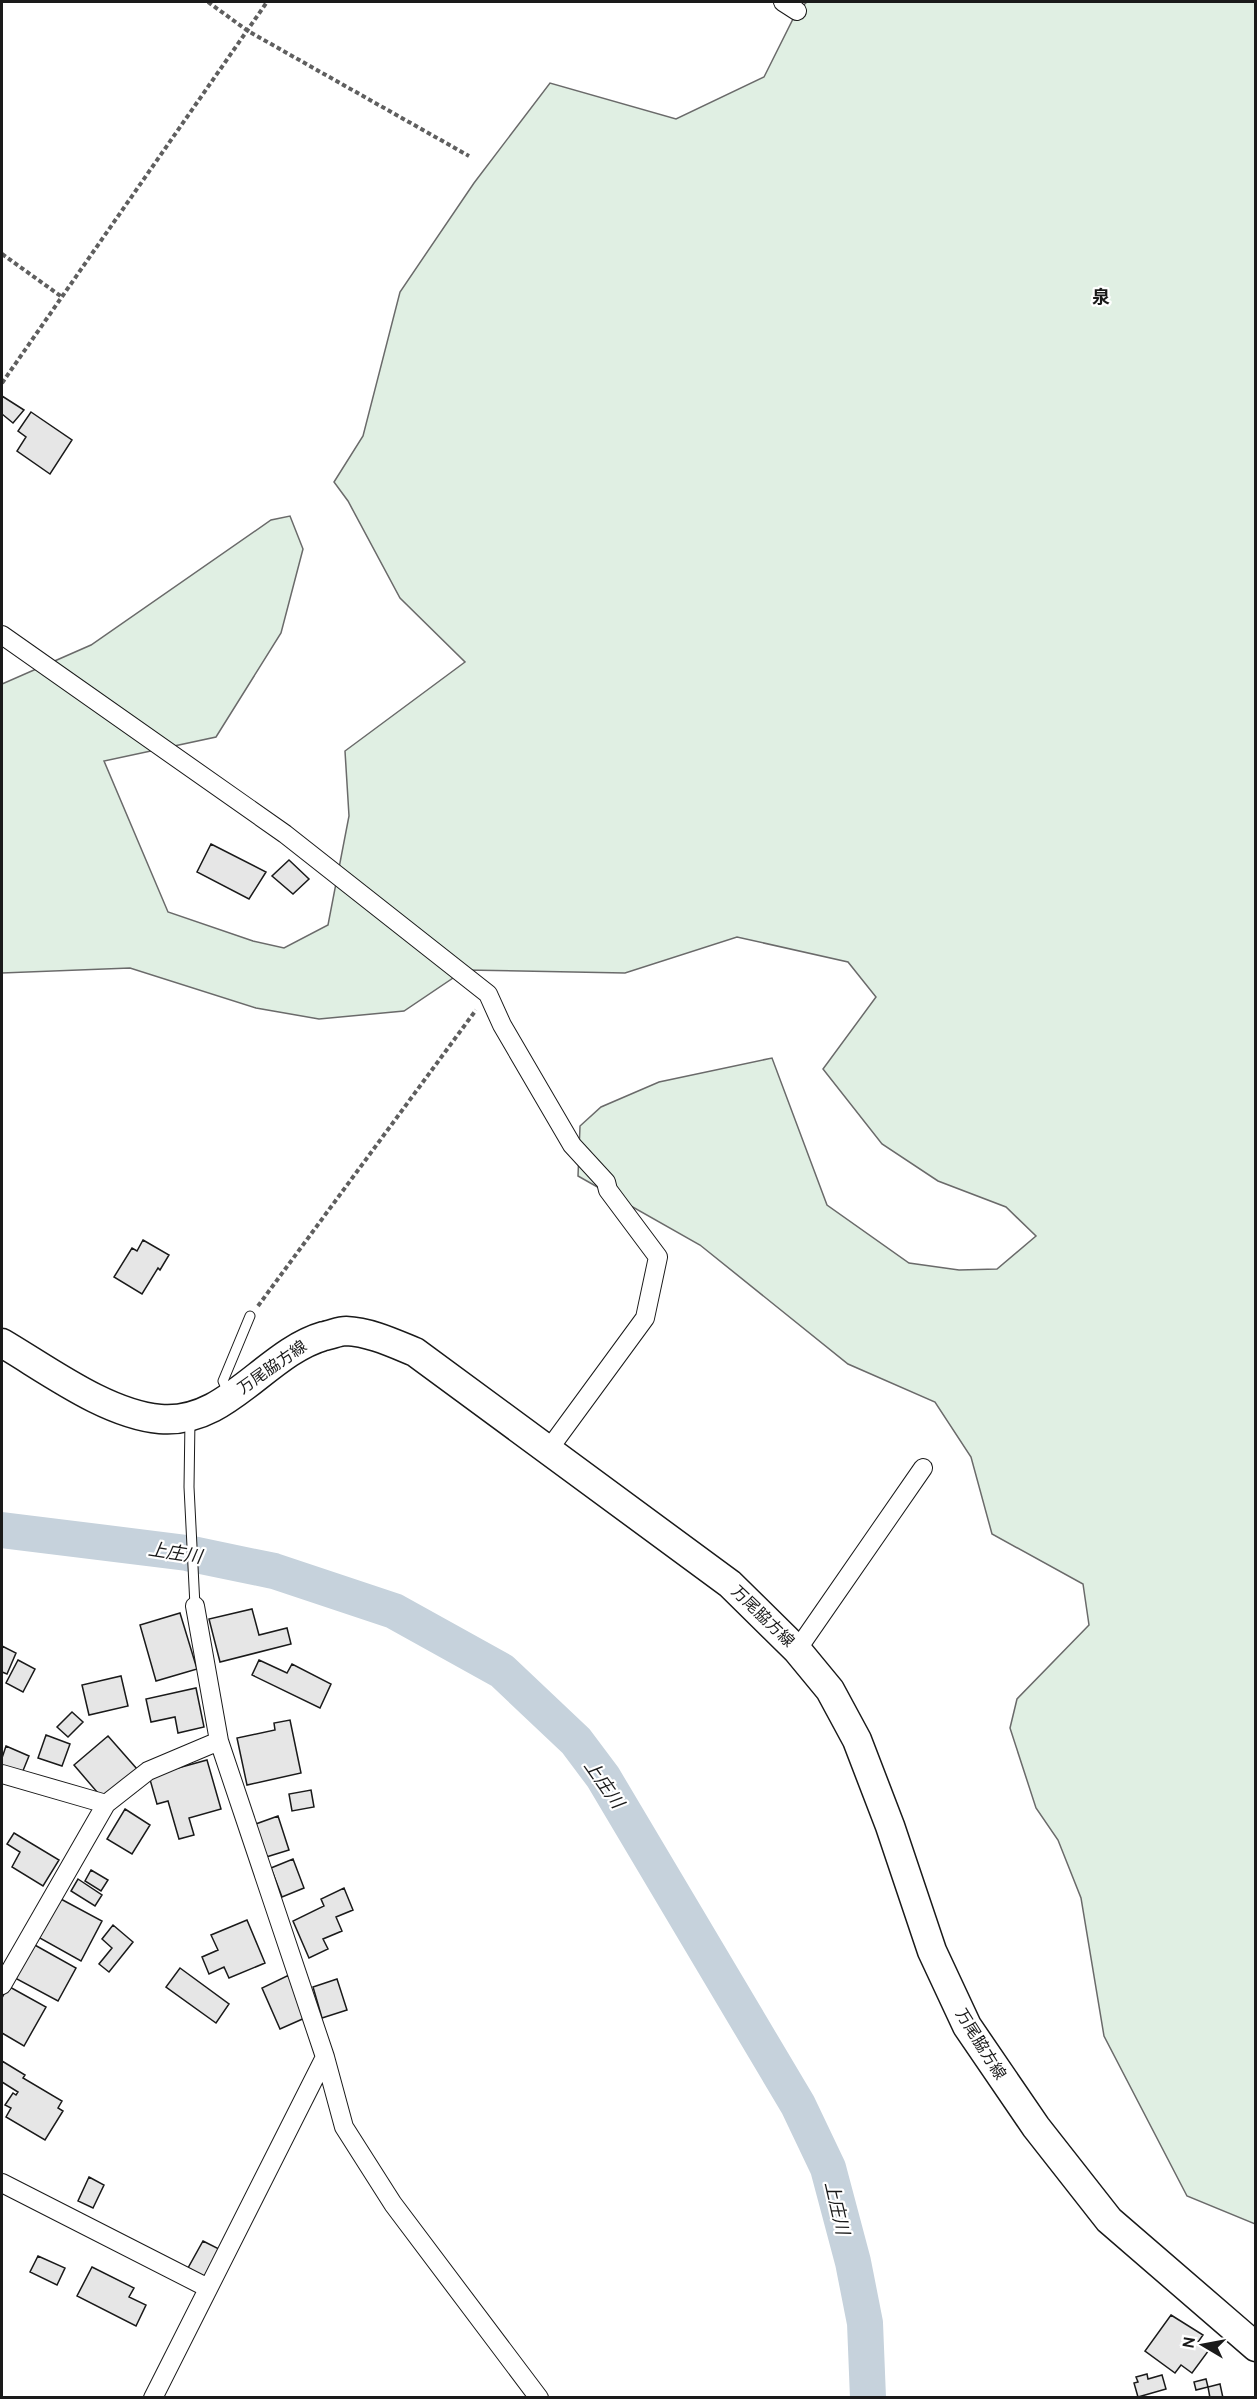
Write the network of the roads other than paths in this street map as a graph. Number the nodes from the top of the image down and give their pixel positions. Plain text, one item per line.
1 (2, 636) edge
2 (250, 1316) road end
3 (2, 1343) edge
4 (230, 1397) junction
5 (190, 1417) junction
6 (549, 1449) junction
7 (923, 1468) dead end
8 (195, 1606) joint
9 (797, 1650) junction
10 (219, 1740) junction
11 (2, 1774) edge
12 (106, 1804) junction
13 (2, 1985) edge
14 (325, 2057) junction
15 (2, 2182) edge
16 (208, 2288) junction
17 (1256, 2347) edge
18 (153, 2397) edge
19 (539, 2397) edge

1 - 6 street
2 - 4 lane
3 - 5 main road, 万尾脇方線
4 - 5 main road, 万尾脇方線
4 - 6 main road, 万尾脇方線
5 - 8 lane
6 - 9 main road, 万尾脇方線
7 - 9 street
8 - 10 street
9 - 17 main road, 万尾脇方線
10 - 12 street
10 - 14 street
11 - 12 street
12 - 13 street
14 - 16 street
14 - 19 street
15 - 16 street
16 - 18 street

